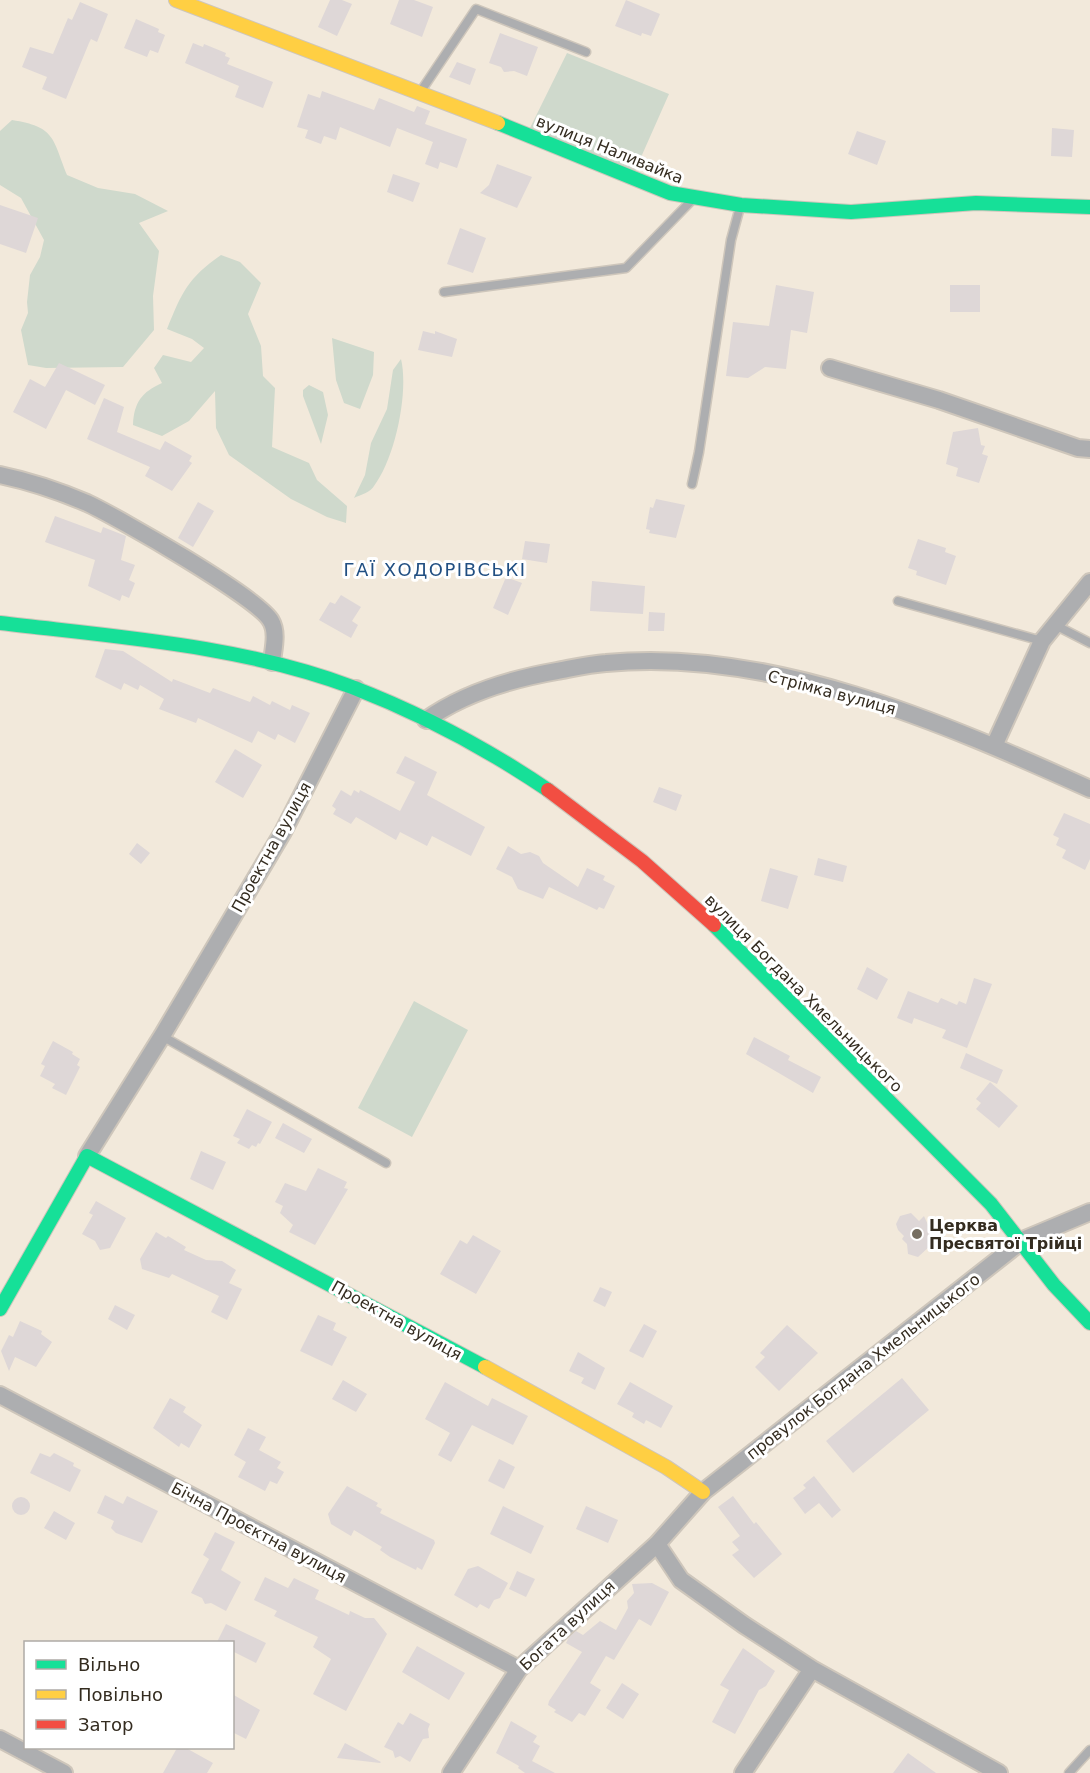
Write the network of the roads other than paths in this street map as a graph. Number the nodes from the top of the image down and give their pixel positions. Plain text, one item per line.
1 (176, 0) edge
2 (586, 52) dead end
3 (421, 91) junction
4 (693, 199) junction
5 (741, 205) junction
6 (1090, 207) edge
7 (444, 292) dead end
8 (830, 368) dead end
9 (1090, 448) edge
10 (0, 475) edge
11 (692, 484) dead end
12 (1090, 582) edge
13 (898, 601) dead end
14 (0, 623) edge
15 (1054, 625) junction
16 (1042, 641) junction
17 (1090, 643) edge
18 (272, 662) junction
19 (356, 689) junction
20 (426, 720) junction
21 (994, 746) junction
22 (1090, 789) edge
23 (162, 1036) junction
24 (87, 1156) junction
25 (386, 1162) dead end
26 (1090, 1212) edge
27 (1023, 1240) junction
28 (0, 1310) edge
29 (1090, 1323) edge
30 (0, 1395) edge
31 (703, 1492) junction
32 (657, 1544) junction
33 (519, 1668) junction
34 (812, 1669) junction
35 (0, 1739) edge
36 (1090, 1750) edge
37 (64, 1773) edge
38 (451, 1773) edge
39 (742, 1773) edge
40 (999, 1773) edge
41 (1069, 1773) edge

1 - 3 street, вулиця Наливайка
2 - 3 lane
3 - 4 street, вулиця Наливайка
4 - 5 street, вулиця Наливайка
4 - 7 lane
5 - 6 street, вулиця Наливайка
5 - 11 lane
8 - 9 street
10 - 18 street
12 - 15 street
13 - 16 lane
14 - 18 street, вулиця Богдана Хмельницького
15 - 16 street
15 - 17 lane
16 - 21 street
18 - 19 street, вулиця Богдана Хмельницького
19 - 20 street, вулиця Богдана Хмельницького
19 - 23 street, Проектна вулиця
20 - 21 street, Стрімка вулиця
20 - 27 street, вулиця Богдана Хмельницького
21 - 22 street, Стрімка вулиця
23 - 24 street, Проектна вулиця
23 - 25 lane
24 - 28 street, Проектна вулиця
24 - 31 street, Проектна вулиця
26 - 27 street, провулок Богдана Хмельницького
27 - 29 street, вулиця Богдана Хмельницького
27 - 31 street, провулок Богдана Хмельницького
30 - 33 street, Бічна Проєктна вулиця
31 - 32 street, Богата вулиця
32 - 33 street, Богата вулиця
32 - 34 street
33 - 38 street, Богата вулиця
34 - 39 street
34 - 40 street
35 - 37 street
36 - 41 lane

